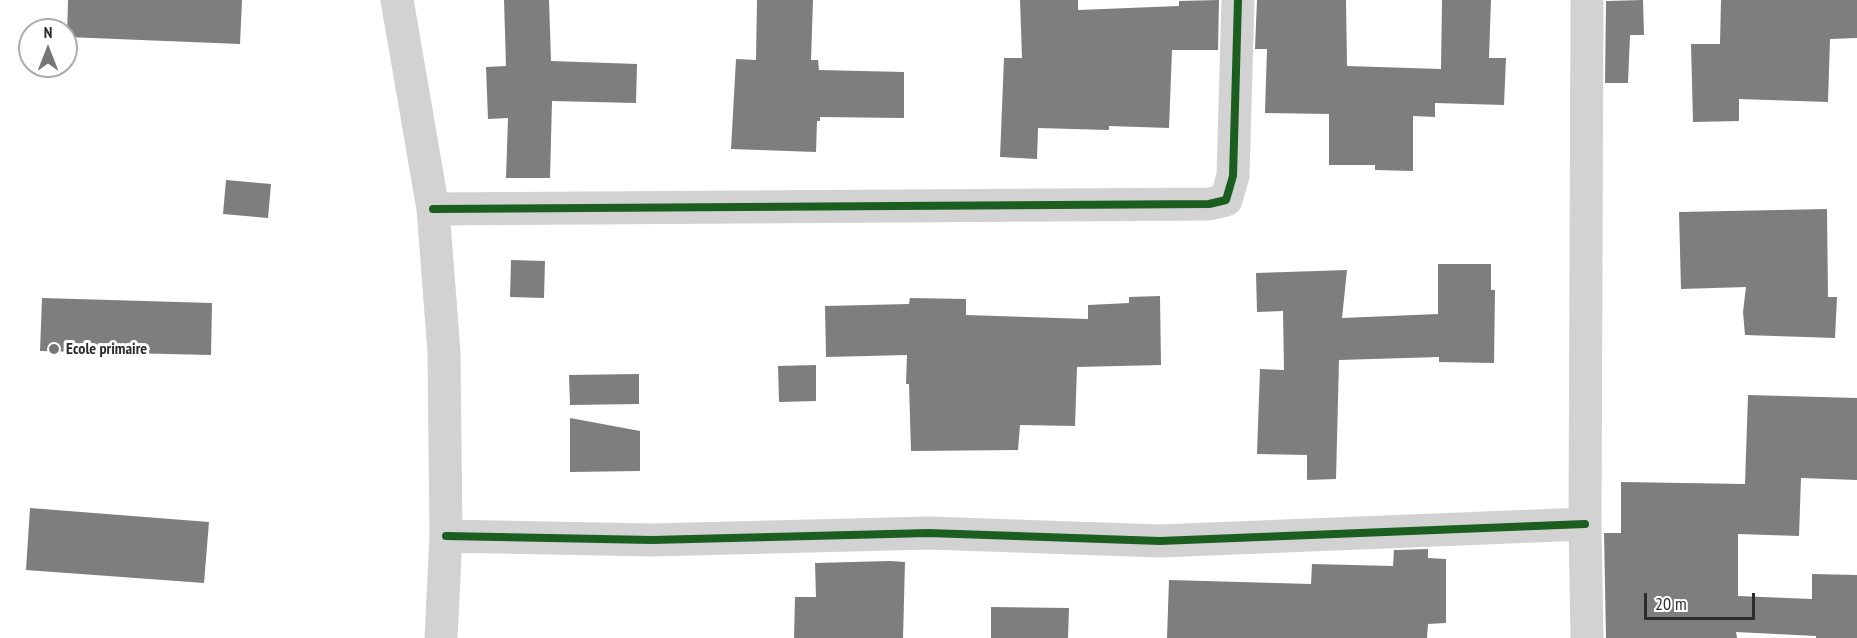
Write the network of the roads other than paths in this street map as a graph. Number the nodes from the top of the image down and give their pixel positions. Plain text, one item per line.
1 (397, 0) edge
2 (1238, 0) edge
3 (1587, 0) edge
4 (433, 209) junction
5 (1585, 524) junction
6 (446, 536) junction
7 (441, 638) edge
8 (1587, 638) edge

1 - 4 street
2 - 4 street
3 - 5 street
4 - 6 street
5 - 6 street
5 - 8 street
6 - 7 street

